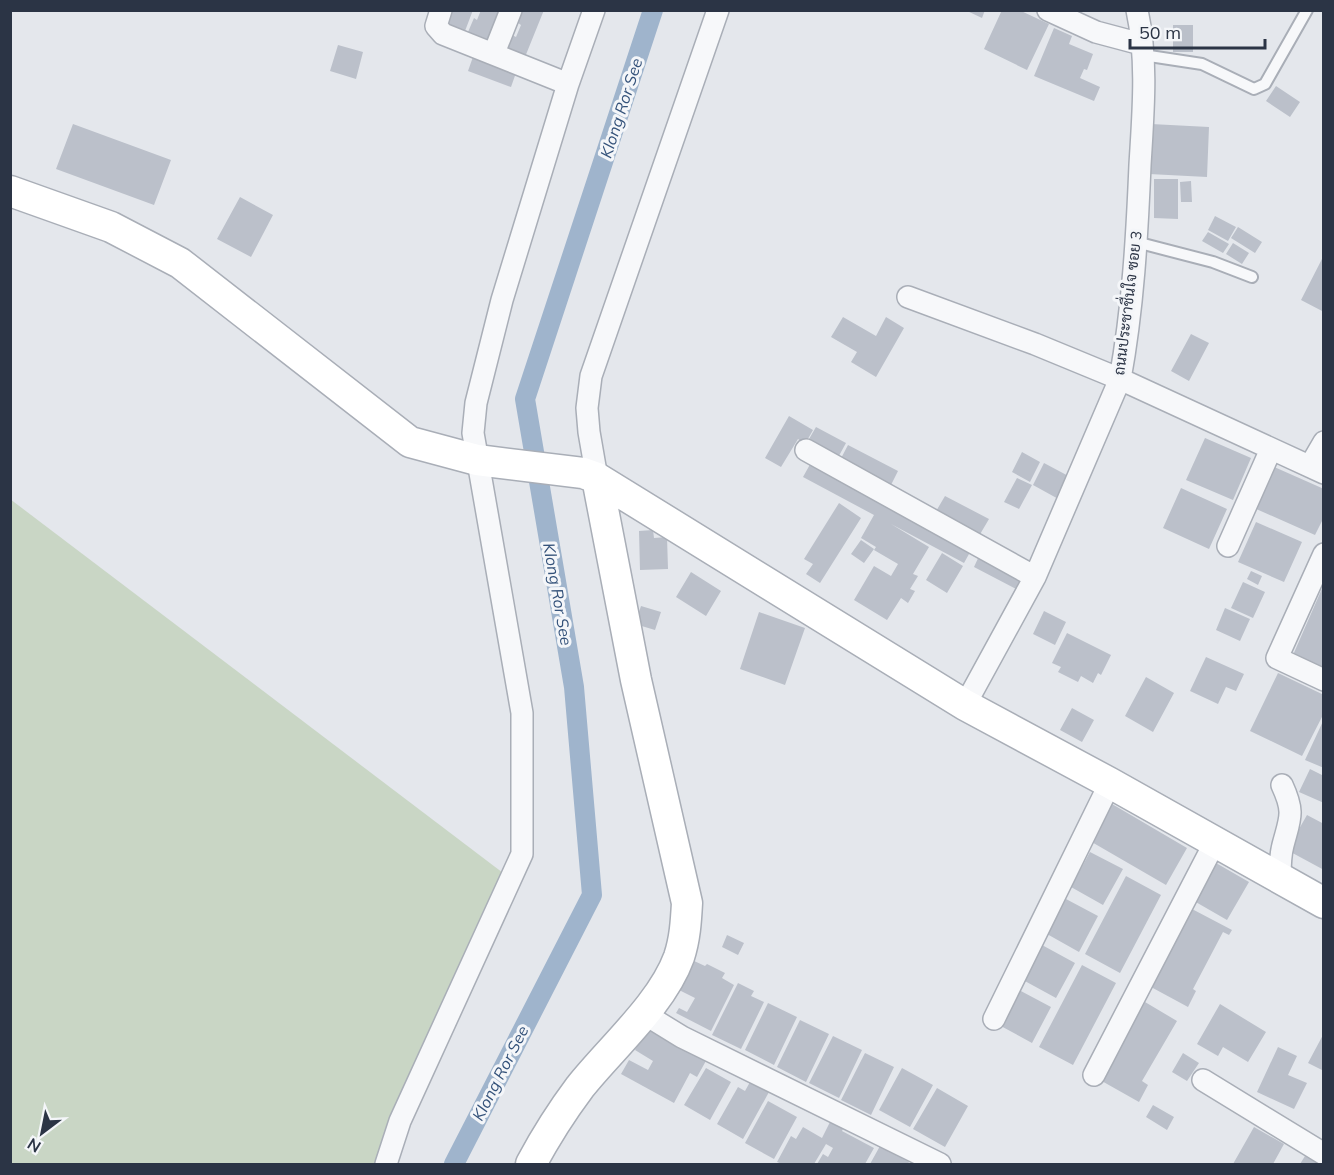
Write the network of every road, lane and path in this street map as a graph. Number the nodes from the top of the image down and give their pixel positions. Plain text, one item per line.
1 (441, 10) edge
2 (511, 10) edge
3 (594, 10) edge
4 (718, 10) edge
5 (1048, 10) edge
6 (1137, 10) edge
7 (1307, 10) edge
8 (1142, 50) junction
9 (494, 53) junction
10 (568, 84) junction
11 (10, 191) edge
12 (1136, 242) junction
13 (1252, 277) dead end
14 (908, 297) dead end
15 (1120, 379) junction
16 (1323, 442) edge
17 (1270, 448) junction
18 (806, 450) dead end
19 (483, 461) junction
20 (1317, 469) edge
21 (590, 475) junction
22 (1228, 546) dead end
23 (1323, 554) edge
24 (1035, 577) junction
25 (1323, 680) edge
26 (965, 705) junction
27 (1110, 783) junction
28 (1282, 785) dead end
29 (1215, 842) junction
30 (1280, 878) junction
31 (1323, 903) edge
32 (643, 1013) junction
33 (994, 1019) dead end
34 (1094, 1075) dead end
35 (1203, 1080) dead end
36 (1323, 1154) edge
37 (386, 1164) edge
38 (531, 1164) edge
39 (940, 1164) edge

1 - 9 street
2 - 9 street
3 - 10 street
4 - 21 street
5 - 8 street
6 - 8 street, ถนนประชาชื่นใจ ซอย 3
7 - 8 lane
8 - 12 street, ถนนประชาชื่นใจ ซอย 3
9 - 10 street
10 - 19 street
11 - 19 street
12 - 13 lane
12 - 15 street, ถนนประชาชื่นใจ ซอย 3
14 - 15 street
15 - 17 street
15 - 24 street, ถนนประชาชื่นใจ ซอย 3
16 - 20 street
17 - 20 street
17 - 22 street
18 - 24 street
19 - 21 street
19 - 37 street
21 - 26 street
21 - 32 street
23 - 25 street
24 - 26 street, ถนนประชาชื่นใจ ซอย 3
26 - 27 street
27 - 29 street
27 - 33 street
28 - 30 street
29 - 30 street
29 - 34 street
30 - 31 street
32 - 38 street
32 - 39 street
35 - 36 street

